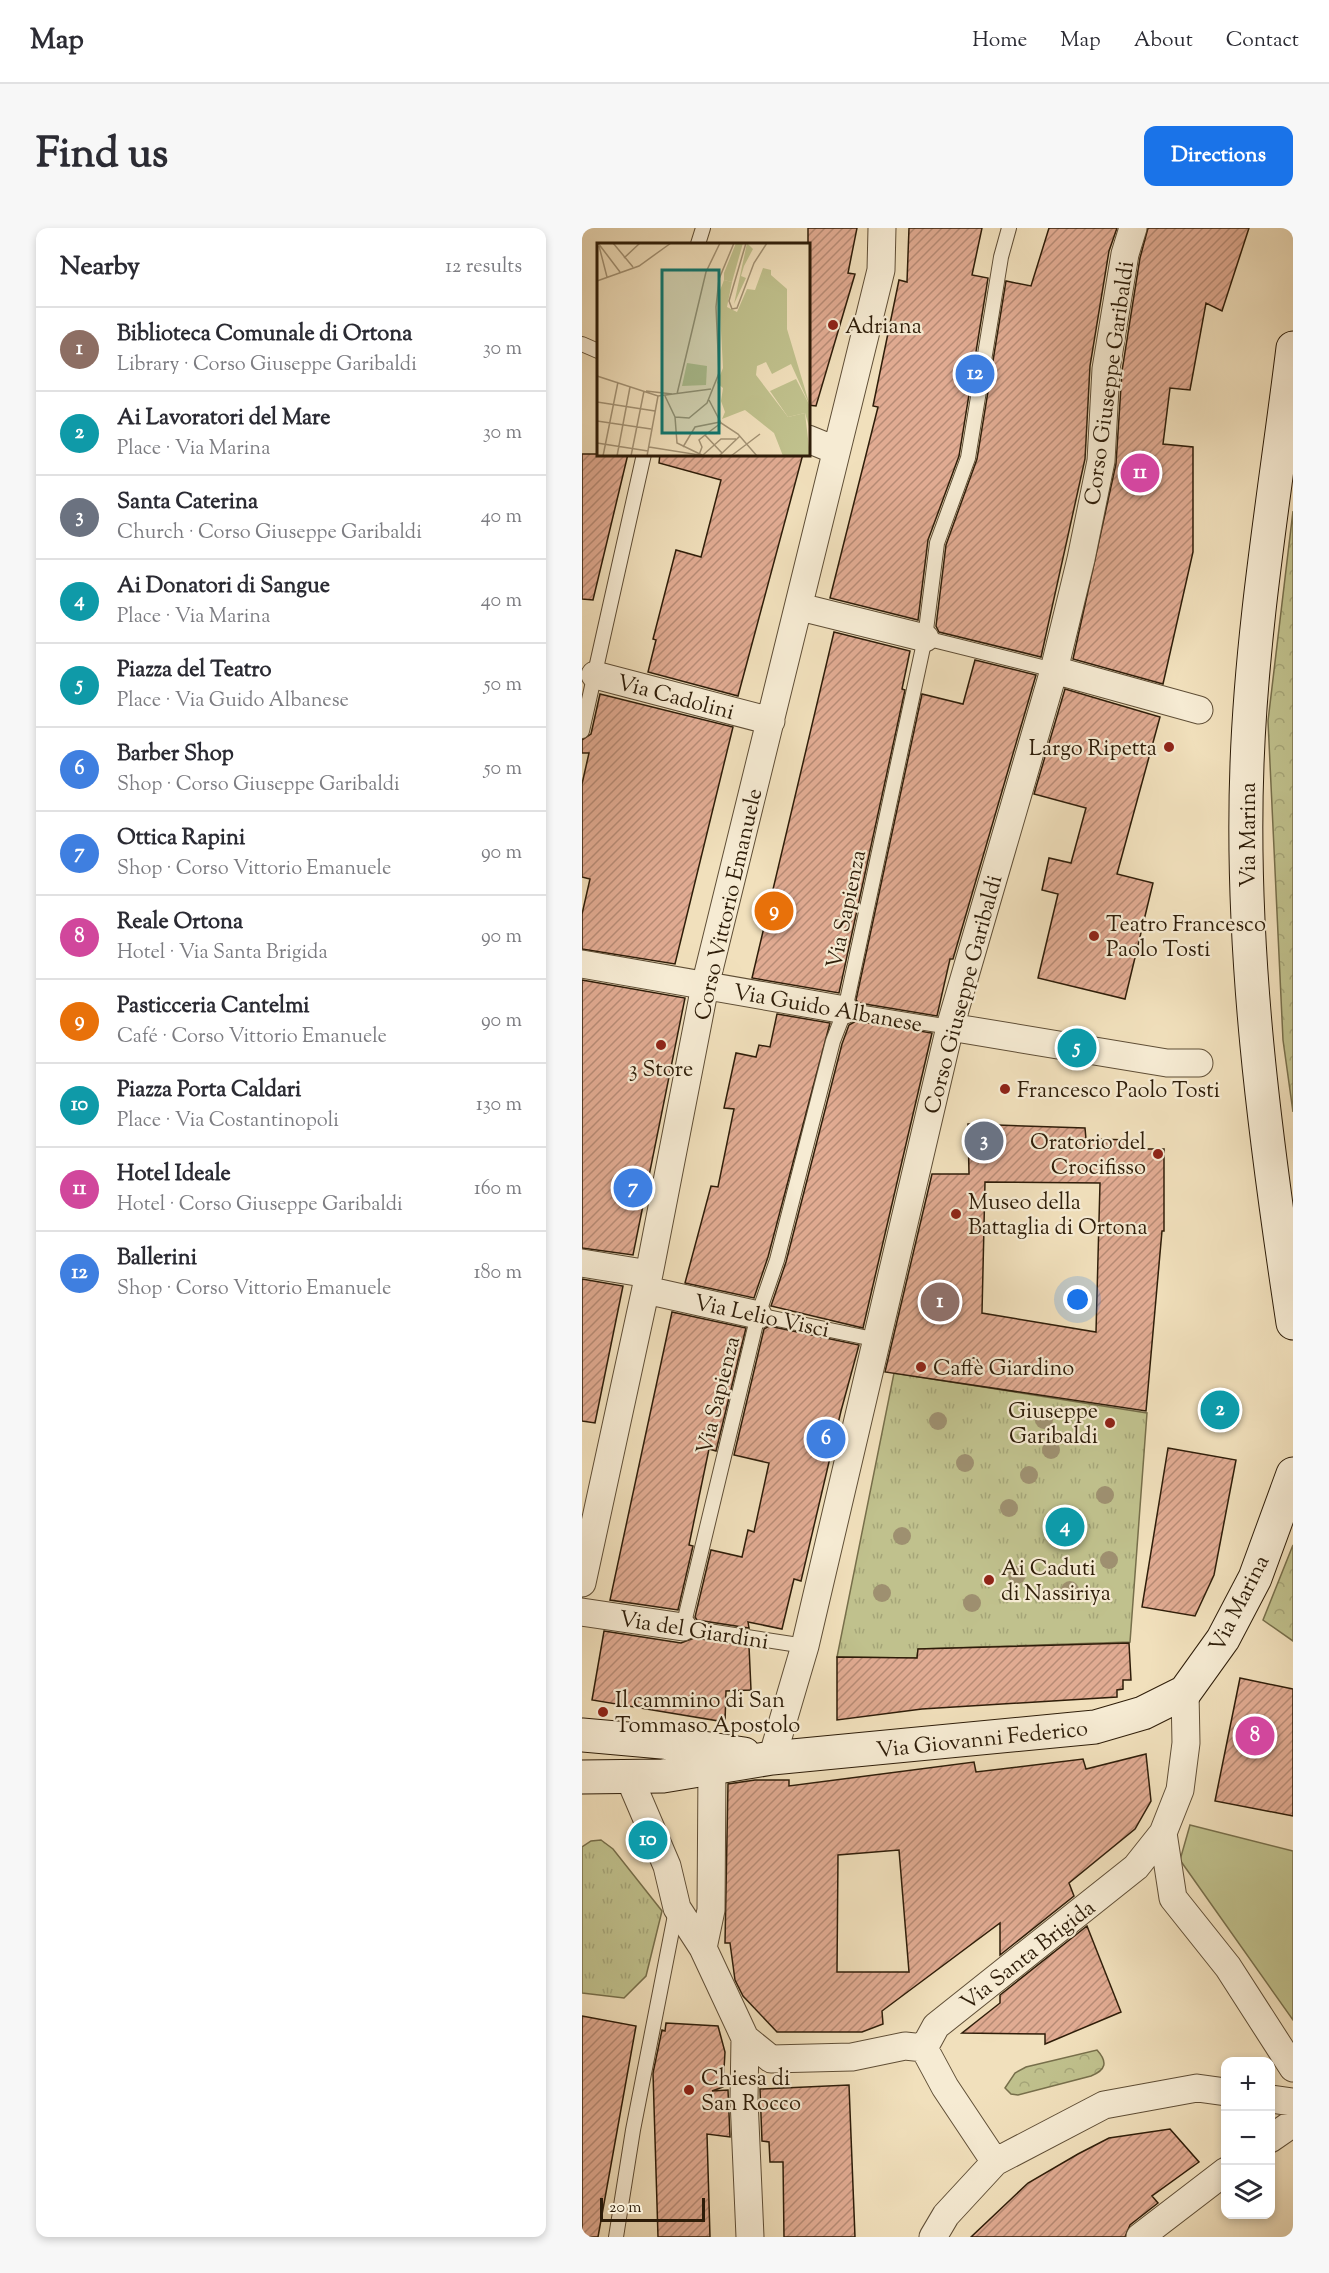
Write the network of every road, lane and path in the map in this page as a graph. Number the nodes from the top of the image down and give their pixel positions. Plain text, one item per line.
1 (702, 228) edge
2 (882, 228) edge
3 (1009, 228) edge
4 (1133, 228) edge
5 (698, 243) edge
6 (582, 344) edge
7 (1293, 348) edge
8 (597, 351) edge
9 (810, 440) edge
10 (835, 450) junction
11 (643, 456) edge
12 (800, 607) junction
13 (925, 638) junction
14 (1054, 670) junction
15 (589, 673) edge
16 (1199, 710) dead end
17 (771, 721) junction
18 (582, 731) edge
19 (582, 964) edge
20 (705, 986) junction
21 (845, 1010) junction
22 (950, 1027) junction
23 (1199, 1063) dead end
24 (582, 1263) edge
25 (647, 1282) junction
26 (758, 1315) junction
27 (1293, 1323) edge
28 (878, 1340) junction
29 (1293, 1474) edge
30 (582, 1583) edge
31 (582, 1612) edge
32 (683, 1627) junction
33 (805, 1646) junction
34 (1185, 1692) junction
35 (582, 1735) edge
36 (772, 1758) junction
37 (712, 1769) junction
38 (582, 1777) edge
39 (629, 1777) junction
40 (1163, 1833) junction
41 (677, 1908) junction
42 (703, 1948) junction
43 (746, 2038) junction
44 (924, 2048) junction
45 (1293, 2068) edge
46 (1221, 2091) edge
47 (1275, 2100) edge
48 (1293, 2102) edge
49 (1293, 2123) edge
50 (1275, 2136) edge
51 (994, 2162) junction
52 (1221, 2174) edge
53 (616, 2237) edge
54 (750, 2237) edge
55 (933, 2237) edge
56 (1140, 2237) edge

1 - 5 lane
2 - 10 street, Corso Vittorio Emanuele
3 - 13 lane, Via Sapienza
4 - 14 street, Corso Giuseppe Garibaldi
6 - 8 lane
7 - 27 street, Via Marina
9 - 10 street
10 - 12 street, Corso Vittorio Emanuele
11 - 15 lane
12 - 13 street
12 - 17 street, Corso Vittorio Emanuele
13 - 14 lane
13 - 21 lane, Via Sapienza
14 - 16 street
14 - 22 street, Corso Giuseppe Garibaldi
15 - 17 street, Via Cadolini
15 - 18 lane
17 - 20 street, Corso Vittorio Emanuele
19 - 20 street, Via Guido Albanese
20 - 21 street, Via Guido Albanese
20 - 25 street, Corso Vittorio Emanuele
21 - 22 lane, Via Guido Albanese
21 - 26 lane, Via Sapienza
22 - 23 street, Via Guido Albanese
22 - 28 street, Corso Giuseppe Garibaldi
24 - 25 street, Via Lelio Visci
25 - 26 street, Via Lelio Visci
25 - 30 street, Corso Vittorio Emanuele
26 - 28 lane, Via Lelio Visci
26 - 32 lane, Via Sapienza
28 - 33 street, Corso Giuseppe Garibaldi
29 - 34 street, Via Marina
31 - 32 street, Via del Giardini
32 - 33 lane, Via del Giardini
33 - 36 street, Corso Giuseppe Garibaldi
34 - 36 street, Via Giovanni Federico
34 - 40 street, Via Santa Brigida
35 - 36 street, Via Giovanni Federico
36 - 37 street, Via Giovanni Federico
37 - 39 street, Via Giovanni Federico
37 - 42 street
38 - 39 street, Via Giovanni Federico
39 - 41 street
40 - 44 street, Via Santa Brigida
40 - 45 street
41 - 42 street
41 - 53 lane
42 - 43 street
43 - 44 street
43 - 54 street
44 - 51 street
46 - 51 street
47 - 48 street
49 - 50 street
51 - 55 street
52 - 56 street

